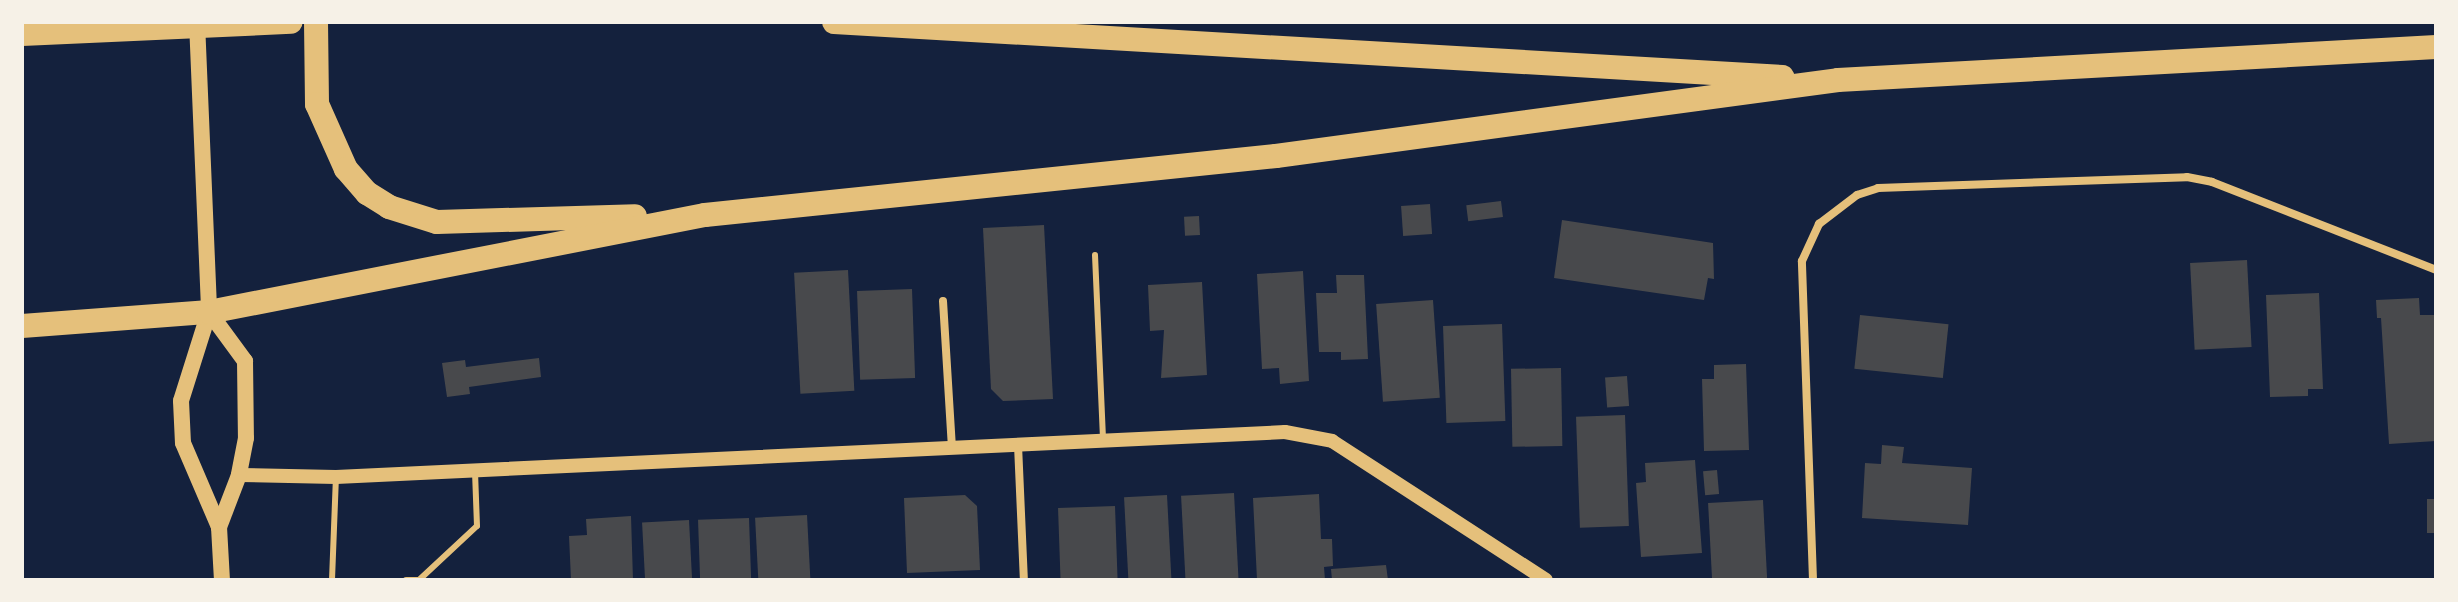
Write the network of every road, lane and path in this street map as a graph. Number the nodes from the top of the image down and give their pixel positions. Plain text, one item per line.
1 (197, 22) edge
2 (291, 22) edge
3 (316, 22) edge
4 (834, 22) edge
5 (22, 34) edge
6 (2436, 47) edge
7 (1838, 80) junction
8 (705, 215) junction
9 (1095, 255) dead end
10 (2436, 270) edge
11 (943, 301) dead end
12 (209, 312) junction
13 (22, 326) edge
14 (1103, 441) junction
15 (1018, 445) junction
16 (952, 448) junction
17 (475, 471) junction
18 (239, 475) junction
19 (336, 477) junction
20 (219, 527) junction
21 (222, 580) edge
22 (332, 580) edge
23 (406, 580) edge
24 (1024, 580) edge
25 (1546, 580) edge
26 (1813, 580) edge

1 - 12 main road
2 - 5 highway
3 - 8 highway
4 - 7 highway
6 - 7 highway
7 - 8 highway
8 - 12 highway
9 - 14 lane
10 - 26 street
11 - 16 street
12 - 13 highway
12 - 18 main road
12 - 20 main road
14 - 15 street
14 - 25 street
15 - 16 street
15 - 24 street
16 - 17 street
17 - 19 street
17 - 23 lane
18 - 19 street
18 - 20 main road
19 - 22 lane
20 - 21 main road

